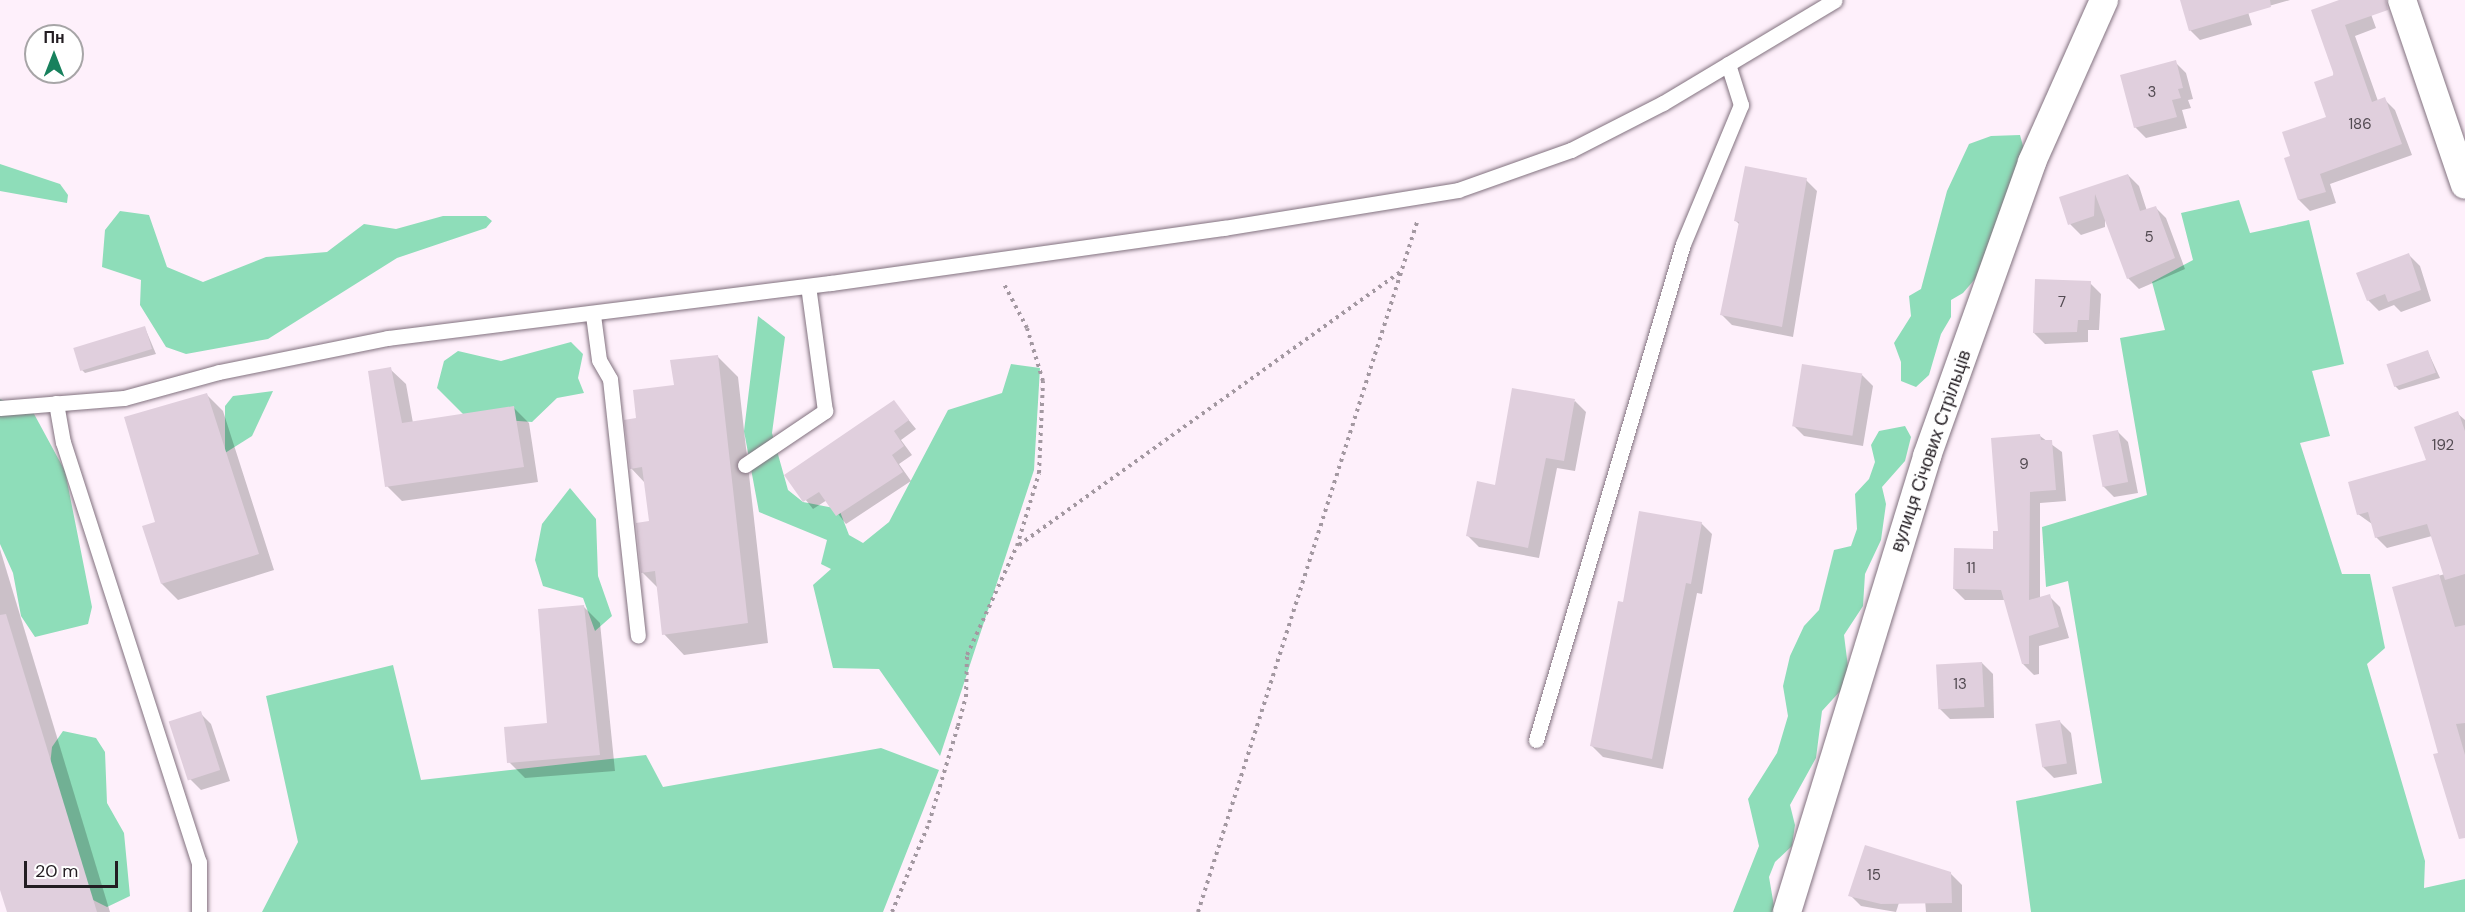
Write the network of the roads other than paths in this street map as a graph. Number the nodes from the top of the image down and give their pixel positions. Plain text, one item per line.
1 (1835, 0) edge
2 (2104, 0) edge
3 (2402, 0) edge
4 (1728, 63) junction
5 (2465, 185) edge
6 (808, 286) junction
7 (593, 315) junction
8 (56, 403) junction
9 (0, 408) edge
10 (745, 465) dead end
11 (638, 635) dead end
12 (1536, 740) dead end
13 (199, 912) edge
14 (1787, 912) edge

1 - 4 lane
2 - 14 street, вулиця Січових Стрільців
3 - 5 street
4 - 6 lane
4 - 12 lane
6 - 7 lane
6 - 10 lane
7 - 8 lane
7 - 11 lane
8 - 9 lane
8 - 13 lane

